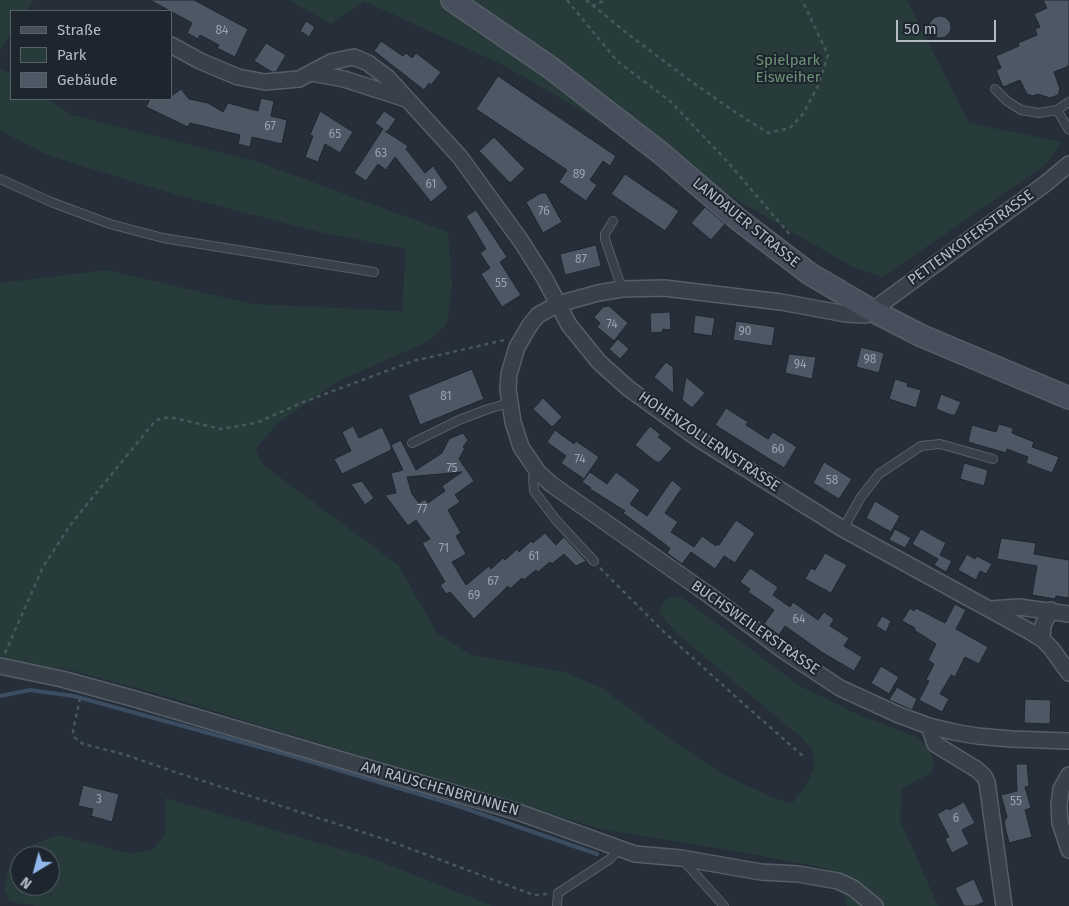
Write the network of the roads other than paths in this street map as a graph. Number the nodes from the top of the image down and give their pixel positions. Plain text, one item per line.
1 (452, 0) edge
2 (172, 46) edge
3 (311, 73) junction
4 (995, 89) dead end
5 (409, 100) junction
6 (1069, 102) edge
7 (1057, 110) junction
8 (1069, 130) edge
9 (1069, 164) edge
10 (0, 179) edge
11 (613, 222) dead end
12 (374, 272) dead end
13 (622, 289) junction
14 (558, 304) junction
15 (873, 311) junction
16 (1069, 398) edge
17 (510, 403) junction
18 (412, 443) dead end
19 (993, 459) dead end
20 (538, 472) junction
21 (844, 529) junction
22 (594, 562) road end
23 (990, 609) junction
24 (1051, 610) junction
25 (1069, 614) edge
26 (1042, 639) junction
27 (2, 660) edge
28 (1069, 673) edge
29 (929, 726) junction
30 (1069, 741) edge
31 (1069, 775) edge
32 (619, 849) junction
33 (1069, 850) edge
34 (681, 858) junction
35 (557, 906) edge
36 (724, 906) edge
37 (876, 906) edge
38 (1004, 906) edge

1 - 15 main road, LANDAUER STRASSE
2 - 3 street, HOHENZOLLERNSTRASSE
3 - 5 street, HOHENZOLLERNSTRASSE
3 - 5 street, HOHENZOLLERNSTRASSE
4 - 7 lane
5 - 14 street, HOHENZOLLERNSTRASSE
6 - 7 lane
7 - 8 lane
9 - 15 street, PETTENKOFERSTRASSE
10 - 12 lane
11 - 13 lane
13 - 14 street, BUCHSWEILERSTRASSE
13 - 15 street, BUCHSWEILERSTRASSE
14 - 17 street, BUCHSWEILERSTRASSE
14 - 21 street, HOHENZOLLERNSTRASSE
15 - 16 main road, LANDAUER STRASSE
17 - 18 lane
17 - 20 street, BUCHSWEILERSTRASSE
19 - 21 lane
20 - 22 lane
20 - 29 street, BUCHSWEILERSTRASSE
21 - 23 street, HOHENZOLLERNSTRASSE
23 - 24 street
23 - 26 street, HOHENZOLLERNSTRASSE
24 - 25 street
24 - 26 street
26 - 28 street, HOHENZOLLERNSTRASSE
27 - 32 street, AM RAUSCHENBRUNNEN
29 - 30 street, BUCHSWEILERSTRASSE
29 - 38 street
31 - 33 street
32 - 34 street, AM RAUSCHENBRUNNEN
32 - 35 lane
34 - 36 lane
34 - 37 street, AM RAUSCHENBRUNNEN

